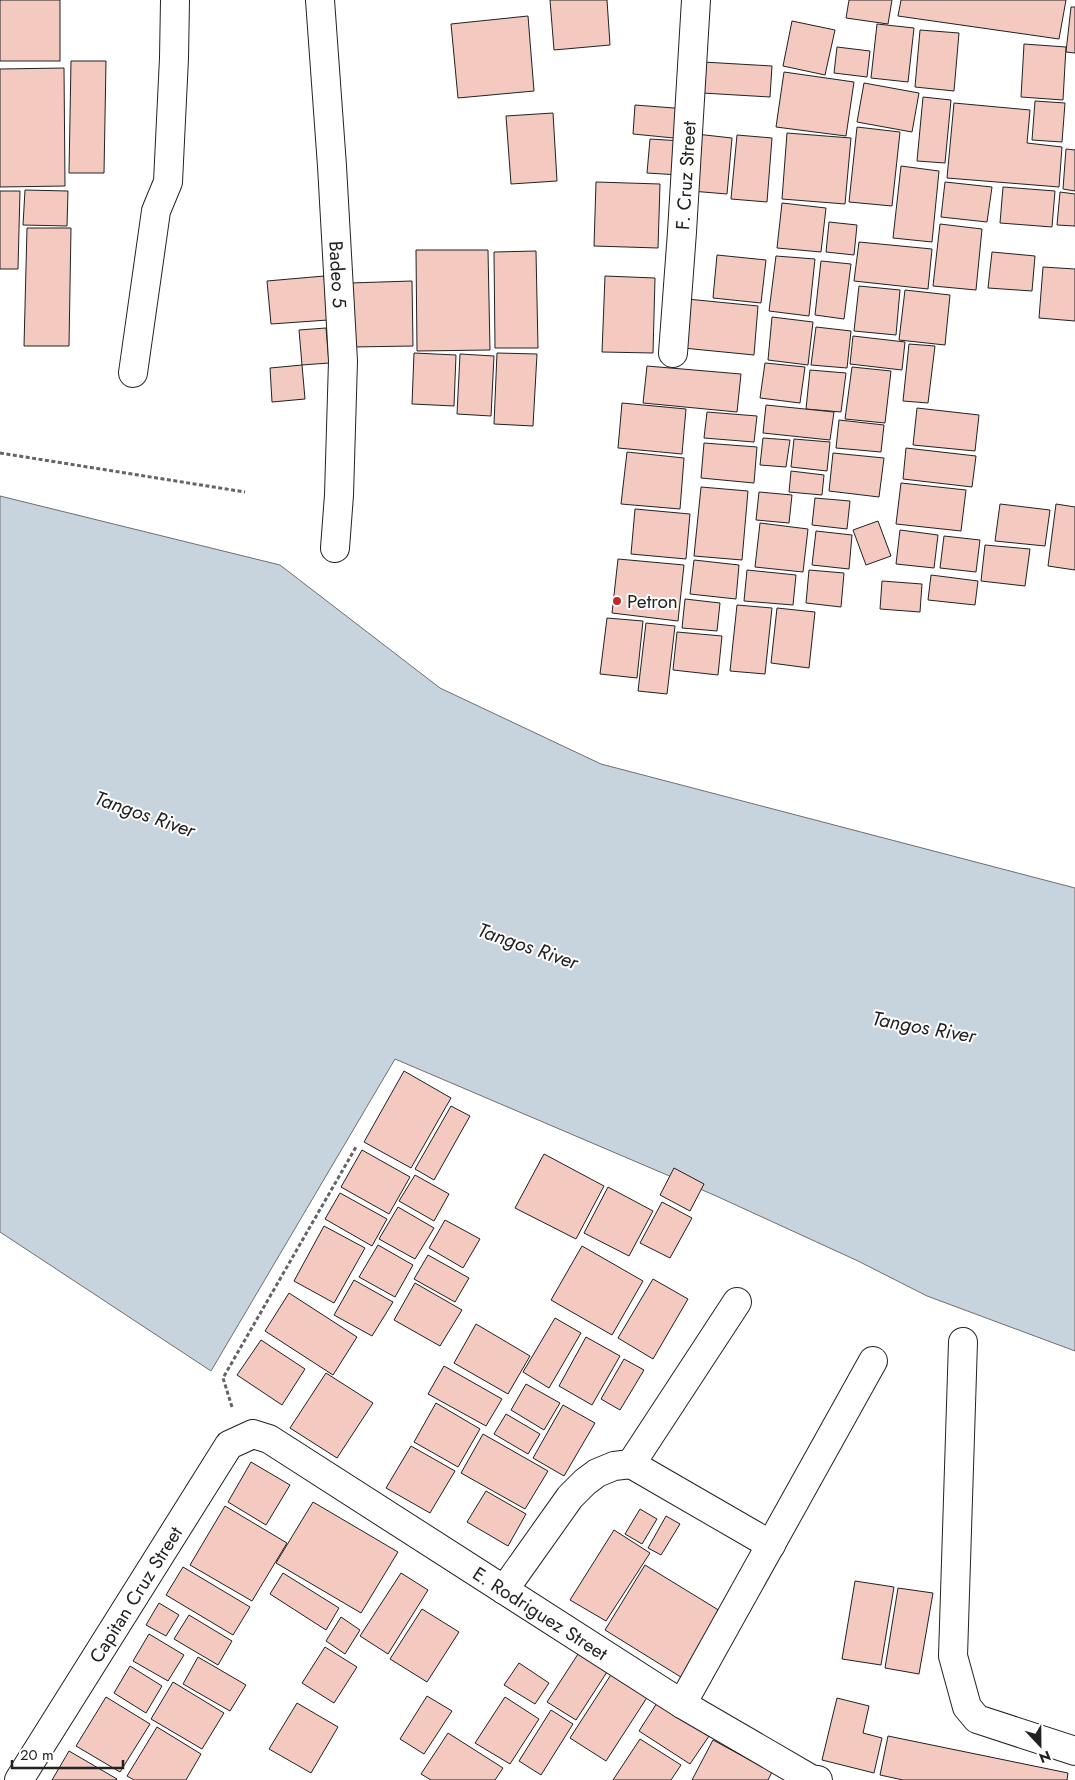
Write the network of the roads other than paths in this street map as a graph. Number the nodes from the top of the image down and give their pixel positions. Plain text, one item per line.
1 (175, 0) edge
2 (320, 0) edge
3 (696, 0) edge
4 (673, 353) dead end
5 (133, 372) dead end
6 (335, 548) dead end
7 (737, 1302) dead end
8 (963, 1342) dead end
9 (873, 1362) dead end
10 (240, 1440) joint
11 (631, 1464) junction
12 (771, 1545) junction
13 (504, 1590) junction
14 (682, 1704) junction
15 (1075, 1751) edge
16 (19, 1780) edge
17 (818, 1780) edge

1 - 5 street
2 - 6 street, Badeo 5
3 - 4 street, F. Cruz Street
7 - 11 street
8 - 15 street
9 - 12 street
10 - 13 street, E. Rodriguez Street
10 - 16 street, Capitan Cruz Street
11 - 12 street
11 - 13 street
12 - 14 street
13 - 14 street, E. Rodriguez Street
14 - 17 street, E. Rodriguez Street

